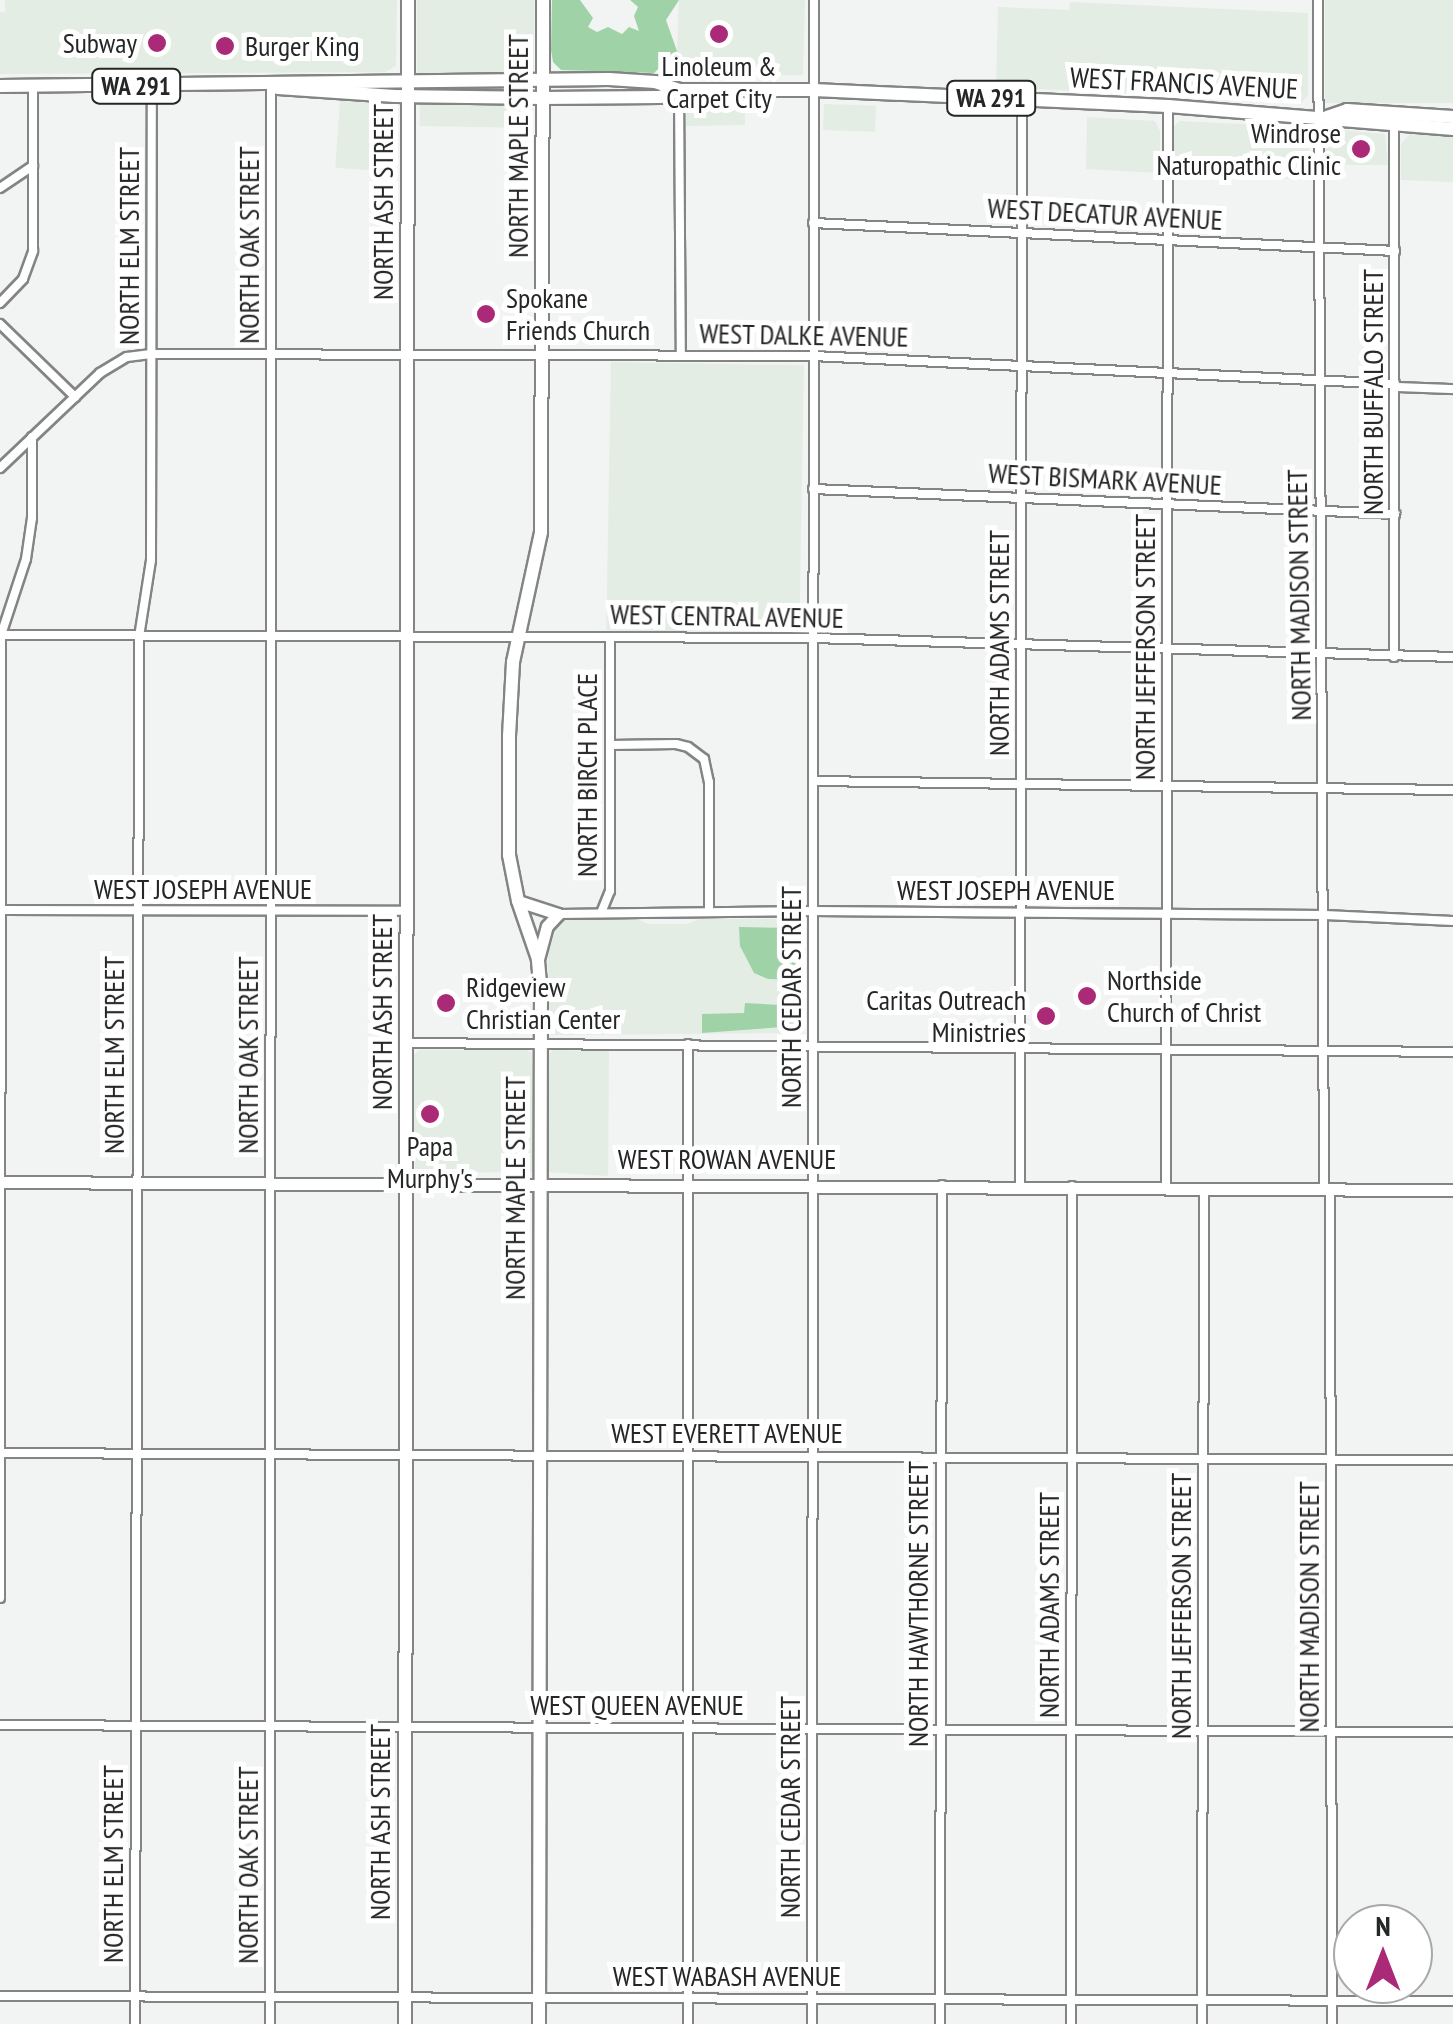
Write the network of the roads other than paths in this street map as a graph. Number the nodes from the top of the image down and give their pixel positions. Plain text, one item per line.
1 (408, 0) edge
2 (543, 0) edge
3 (814, 0) edge
4 (1318, 0) edge
5 (408, 78) junction
6 (544, 78) junction
7 (0, 86) edge
8 (33, 86) junction
9 (152, 86) junction
10 (271, 86) junction
11 (679, 90) junction
12 (814, 90) junction
13 (408, 97) junction
14 (544, 98) junction
15 (1022, 100) junction
16 (1168, 106) junction
17 (1323, 116) junction
18 (1453, 117) edge
19 (1394, 126) junction
20 (1453, 129) edge
21 (33, 166) junction
22 (0, 188) edge
23 (813, 223) junction
24 (1022, 233) junction
25 (1168, 240) junction
26 (1320, 247) junction
27 (1395, 251) junction
28 (0, 303) edge
29 (0, 324) edge
30 (152, 354) junction
31 (272, 354) junction
32 (407, 354) junction
33 (681, 354) junction
34 (542, 355) junction
35 (813, 356) junction
36 (1022, 365) junction
37 (1168, 372) junction
38 (1320, 378) junction
39 (1395, 385) junction
40 (1453, 388) edge
41 (75, 397) junction
42 (32, 437) junction
43 (0, 468) edge
44 (813, 489) junction
45 (1021, 497) junction
46 (1168, 504) junction
47 (1320, 512) junction
48 (1395, 514) junction
49 (0, 635) edge
50 (272, 636) junction
51 (610, 636) junction
52 (138, 637) junction
53 (407, 637) junction
54 (518, 637) junction
55 (813, 638) junction
56 (1022, 645) junction
57 (1168, 650) junction
58 (1322, 655) junction
59 (1394, 657) junction
60 (1453, 657) edge
61 (610, 745) junction
62 (813, 780) junction
63 (1021, 782) junction
64 (1167, 783) junction
65 (1324, 785) junction
66 (1453, 790) edge
67 (518, 901) junction
68 (0, 910) edge
69 (137, 911) junction
70 (407, 911) junction
71 (708, 911) junction
72 (813, 911) junction
73 (272, 912) junction
74 (601, 913) junction
75 (1020, 913) junction
76 (558, 914) junction
77 (1166, 914) junction
78 (1324, 915) junction
79 (1453, 921) edge
80 (538, 959) junction
81 (406, 1043) junction
82 (541, 1043) junction
83 (688, 1044) junction
84 (814, 1044) junction
85 (1020, 1046) junction
86 (1167, 1047) junction
87 (1326, 1048) junction
88 (1453, 1052) edge
89 (0, 1182) edge
90 (270, 1183) junction
91 (540, 1183) junction
92 (137, 1184) junction
93 (406, 1184) junction
94 (689, 1184) junction
95 (814, 1184) junction
96 (942, 1185) junction
97 (1020, 1186) junction
98 (1072, 1186) junction
99 (1166, 1187) junction
100 (1204, 1188) junction
101 (1327, 1189) junction
102 (1453, 1190) edge
103 (0, 1453) edge
104 (271, 1454) junction
105 (137, 1455) junction
106 (406, 1456) junction
107 (540, 1456) junction
108 (688, 1456) junction
109 (813, 1456) junction
110 (941, 1456) junction
111 (1071, 1458) junction
112 (1204, 1459) junction
113 (1331, 1459) junction
114 (1453, 1460) edge
115 (0, 1598) edge
116 (0, 1725) edge
117 (137, 1726) junction
118 (271, 1726) junction
119 (687, 1726) junction
120 (406, 1727) junction
121 (540, 1727) junction
122 (814, 1728) junction
123 (940, 1728) junction
124 (1072, 1728) junction
125 (1204, 1729) junction
126 (1332, 1730) junction
127 (1453, 1732) edge
128 (0, 1996) edge
129 (135, 1998) junction
130 (270, 1998) junction
131 (405, 1998) junction
132 (540, 1998) junction
133 (688, 1998) junction
134 (812, 1999) junction
135 (940, 2000) junction
136 (1071, 2000) junction
137 (1202, 2000) junction
138 (1332, 2000) junction
139 (1453, 2001) edge
140 (135, 2024) edge
141 (270, 2024) edge
142 (405, 2024) edge
143 (540, 2024) edge
144 (688, 2024) edge
145 (812, 2024) edge
146 (940, 2024) edge
147 (1071, 2024) edge
148 (1202, 2024) edge
149 (1332, 2024) edge

1 - 5 main road, NORTH ASH STREET
2 - 6 main road, NORTH MAPLE STREET
3 - 12 street, NORTH CEDAR STREET
4 - 17 street, NORTH MADISON STREET
5 - 6 main road, WEST FRANCIS AVENUE / WA 291
5 - 10 main road, WEST FRANCIS AVENUE / WA 291
5 - 13 main road, NORTH ASH STREET
6 - 11 main road, WEST FRANCIS AVENUE / WA 291
6 - 14 main road, NORTH MAPLE STREET
7 - 8 main road, WEST FRANCIS AVENUE / WA 291
8 - 9 main road, WEST FRANCIS AVENUE / WA 291
8 - 21 street
9 - 10 main road, WEST FRANCIS AVENUE / WA 291
9 - 30 street, NORTH ELM STREET
10 - 13 main road, WEST FRANCIS AVENUE / WA 291
10 - 31 street, NORTH OAK STREET
11 - 12 main road, WEST FRANCIS AVENUE / WA 291
11 - 14 main road, WEST FRANCIS AVENUE / WA 291
11 - 33 street
12 - 15 main road, WEST FRANCIS AVENUE / WA 291
12 - 23 street, NORTH CEDAR STREET
13 - 14 main road, WEST FRANCIS AVENUE / WA 291
13 - 32 main road, NORTH ASH STREET
14 - 34 main road, NORTH MAPLE STREET
15 - 16 main road, WEST FRANCIS AVENUE / WA 291
15 - 24 street, NORTH ADAMS STREET
16 - 17 main road, WEST FRANCIS AVENUE / WA 291
16 - 25 street, NORTH JEFFERSON STREET
17 - 18 main road, WEST FRANCIS AVENUE / WA 291
17 - 19 main road, WEST FRANCIS AVENUE / WA 291
17 - 26 street, NORTH MADISON STREET
19 - 20 main road, WEST FRANCIS AVENUE / WA 291
19 - 27 street, NORTH BUFFALO STREET
21 - 22 street
21 - 28 street
23 - 24 street, WEST DECATUR AVENUE
23 - 35 street, NORTH CEDAR STREET
24 - 25 street, WEST DECATUR AVENUE
24 - 36 street, NORTH ADAMS STREET
25 - 26 street, WEST DECATUR AVENUE
25 - 37 street, NORTH JEFFERSON STREET
26 - 27 street, WEST DECATUR AVENUE
26 - 38 street, NORTH MADISON STREET
27 - 39 street, NORTH BUFFALO STREET
29 - 41 street
30 - 31 street, WEST DALKE AVENUE
30 - 41 street, WEST DALKE AVENUE
30 - 52 street, NORTH ELM STREET
31 - 32 street, WEST DALKE AVENUE
31 - 50 street, NORTH OAK STREET
32 - 34 street, WEST DALKE AVENUE
32 - 53 main road, NORTH ASH STREET
33 - 34 street, WEST DALKE AVENUE
33 - 35 street, WEST DALKE AVENUE
34 - 54 main road, NORTH MAPLE STREET
35 - 36 street, WEST DALKE AVENUE
35 - 44 street, NORTH CEDAR STREET
36 - 37 street, WEST DALKE AVENUE
36 - 45 street, NORTH ADAMS STREET
37 - 38 street, WEST DALKE AVENUE
37 - 46 street, NORTH JEFFERSON STREET
38 - 39 street, WEST DALKE AVENUE
38 - 47 street, NORTH MADISON STREET
39 - 40 street, WEST DALKE AVENUE
39 - 48 street, NORTH BUFFALO STREET
41 - 42 street, WEST DALKE AVENUE
42 - 43 street, WEST DALKE AVENUE
42 - 49 street
44 - 45 street, WEST BISMARK AVENUE
44 - 55 street, NORTH CEDAR STREET
45 - 46 street, WEST BISMARK AVENUE
45 - 56 street, NORTH ADAMS STREET
46 - 47 street, WEST BISMARK AVENUE
46 - 57 street, NORTH JEFFERSON STREET
47 - 48 street, WEST BISMARK AVENUE
47 - 58 street, NORTH MADISON STREET
48 - 59 street, NORTH BUFFALO STREET
49 - 52 street, WEST CENTRAL AVENUE
49 - 68 street
50 - 52 street, WEST CENTRAL AVENUE
50 - 53 street, WEST CENTRAL AVENUE
50 - 73 street, NORTH OAK STREET
51 - 54 street, WEST CENTRAL AVENUE
51 - 55 street, WEST CENTRAL AVENUE
51 - 61 street, NORTH BIRCH PLACE
52 - 69 street, NORTH ELM STREET
53 - 54 street, WEST CENTRAL AVENUE
53 - 70 main road, NORTH ASH STREET
54 - 67 main road, NORTH MAPLE STREET
55 - 56 street, WEST CENTRAL AVENUE
55 - 62 street, NORTH CEDAR STREET
56 - 57 street, WEST CENTRAL AVENUE
56 - 63 street, NORTH ADAMS STREET
57 - 58 street, WEST CENTRAL AVENUE
57 - 64 street, NORTH JEFFERSON STREET
58 - 59 street, WEST CENTRAL AVENUE
58 - 65 street, NORTH MADISON STREET
59 - 60 street, WEST CENTRAL AVENUE
61 - 71 street
61 - 74 street, NORTH BIRCH PLACE
62 - 63 street
62 - 72 street, NORTH CEDAR STREET
63 - 64 street
63 - 75 street, NORTH ADAMS STREET
64 - 65 street
64 - 77 street, NORTH JEFFERSON STREET
65 - 66 street
65 - 78 street, NORTH MADISON STREET
67 - 76 street
67 - 80 main road, NORTH MAPLE STREET
68 - 69 street, WEST JOSEPH AVENUE
68 - 89 street
69 - 73 street, WEST JOSEPH AVENUE
69 - 92 street, NORTH ELM STREET
70 - 73 street, WEST JOSEPH AVENUE
70 - 81 main road, NORTH ASH STREET
71 - 72 street, WEST JOSEPH AVENUE
71 - 74 street, WEST JOSEPH AVENUE
72 - 75 street, WEST JOSEPH AVENUE
72 - 84 street, NORTH CEDAR STREET
73 - 90 street, NORTH OAK STREET
74 - 76 street, WEST JOSEPH AVENUE
75 - 77 street, WEST JOSEPH AVENUE
75 - 85 street, NORTH ADAMS STREET
76 - 80 street
77 - 78 street, WEST JOSEPH AVENUE
77 - 86 street, NORTH JEFFERSON STREET
78 - 79 street, WEST JOSEPH AVENUE
78 - 87 street, NORTH MADISON STREET
80 - 82 main road, NORTH MAPLE STREET
81 - 82 street
81 - 93 main road, NORTH ASH STREET
82 - 83 street
82 - 91 main road, NORTH MAPLE STREET
83 - 84 street
83 - 94 street
84 - 85 street
84 - 95 street, NORTH CEDAR STREET
85 - 86 street
85 - 97 street, NORTH ADAMS STREET
86 - 87 street
86 - 99 street, NORTH JEFFERSON STREET
87 - 88 street
87 - 101 street, NORTH MADISON STREET
89 - 92 street, WEST ROWAN AVENUE
89 - 103 street
90 - 92 street, WEST ROWAN AVENUE
90 - 93 street, WEST ROWAN AVENUE
90 - 104 street, NORTH OAK STREET
91 - 93 street, WEST ROWAN AVENUE
91 - 94 street, WEST ROWAN AVENUE
91 - 107 main road, NORTH MAPLE STREET
92 - 105 street, NORTH ELM STREET
93 - 106 main road, NORTH ASH STREET
94 - 95 street, WEST ROWAN AVENUE
94 - 108 street
95 - 96 street, WEST ROWAN AVENUE
95 - 109 street, NORTH CEDAR STREET
96 - 97 street, WEST ROWAN AVENUE
96 - 110 street, NORTH HAWTHORNE STREET
97 - 98 street, WEST ROWAN AVENUE
98 - 99 street, WEST ROWAN AVENUE
98 - 111 street, NORTH ADAMS STREET
99 - 100 street, WEST ROWAN AVENUE
100 - 101 street, WEST ROWAN AVENUE
100 - 112 street, NORTH JEFFERSON STREET
101 - 102 street, WEST ROWAN AVENUE
101 - 113 street, NORTH MADISON STREET
103 - 105 street, WEST EVERETT AVENUE
103 - 115 street
104 - 105 street, WEST EVERETT AVENUE
104 - 106 street, WEST EVERETT AVENUE
104 - 118 street, NORTH OAK STREET
105 - 117 street, NORTH ELM STREET
106 - 107 street, WEST EVERETT AVENUE
106 - 120 main road, NORTH ASH STREET
107 - 108 street, WEST EVERETT AVENUE
107 - 121 main road, NORTH MAPLE STREET
108 - 109 street, WEST EVERETT AVENUE
108 - 119 street
109 - 110 street, WEST EVERETT AVENUE
109 - 122 street, NORTH CEDAR STREET
110 - 111 street, WEST EVERETT AVENUE
110 - 123 street, NORTH HAWTHORNE STREET
111 - 112 street, WEST EVERETT AVENUE
111 - 124 street, NORTH ADAMS STREET
112 - 113 street, WEST EVERETT AVENUE
112 - 125 street, NORTH JEFFERSON STREET
113 - 114 street, WEST EVERETT AVENUE
113 - 126 street, NORTH MADISON STREET
116 - 117 street, WEST QUEEN AVENUE
117 - 118 street, WEST QUEEN AVENUE
117 - 129 street, NORTH ELM STREET
118 - 120 street, WEST QUEEN AVENUE
118 - 130 street, NORTH OAK STREET
119 - 121 street, WEST QUEEN AVENUE
119 - 122 street, WEST QUEEN AVENUE
119 - 133 street
120 - 121 street, WEST QUEEN AVENUE
120 - 131 main road, NORTH ASH STREET
121 - 132 main road, NORTH MAPLE STREET
122 - 123 street, WEST QUEEN AVENUE
122 - 134 street, NORTH CEDAR STREET
123 - 124 street, WEST QUEEN AVENUE
123 - 135 street, NORTH HAWTHORNE STREET
124 - 125 street, WEST QUEEN AVENUE
124 - 136 street, NORTH ADAMS STREET
125 - 126 street, WEST QUEEN AVENUE
125 - 137 street, NORTH JEFFERSON STREET
126 - 127 street, WEST QUEEN AVENUE
126 - 138 street, NORTH MADISON STREET
128 - 129 street, WEST WABASH AVENUE
129 - 130 street, WEST WABASH AVENUE
129 - 140 street, NORTH ELM STREET
130 - 131 street, WEST WABASH AVENUE
130 - 141 street, NORTH OAK STREET
131 - 132 street, WEST WABASH AVENUE
131 - 142 main road, NORTH ASH STREET
132 - 133 street, WEST WABASH AVENUE
132 - 143 main road, NORTH MAPLE STREET
133 - 134 street, WEST WABASH AVENUE
133 - 144 street
134 - 135 street, WEST WABASH AVENUE
134 - 145 street, NORTH CEDAR STREET
135 - 136 street, WEST WABASH AVENUE
135 - 146 street, NORTH HAWTHORNE STREET
136 - 137 street, WEST WABASH AVENUE
136 - 147 street, NORTH ADAMS STREET
137 - 138 street, WEST WABASH AVENUE
137 - 148 street, NORTH JEFFERSON STREET
138 - 139 street, WEST WABASH AVENUE
138 - 149 street, NORTH MADISON STREET

